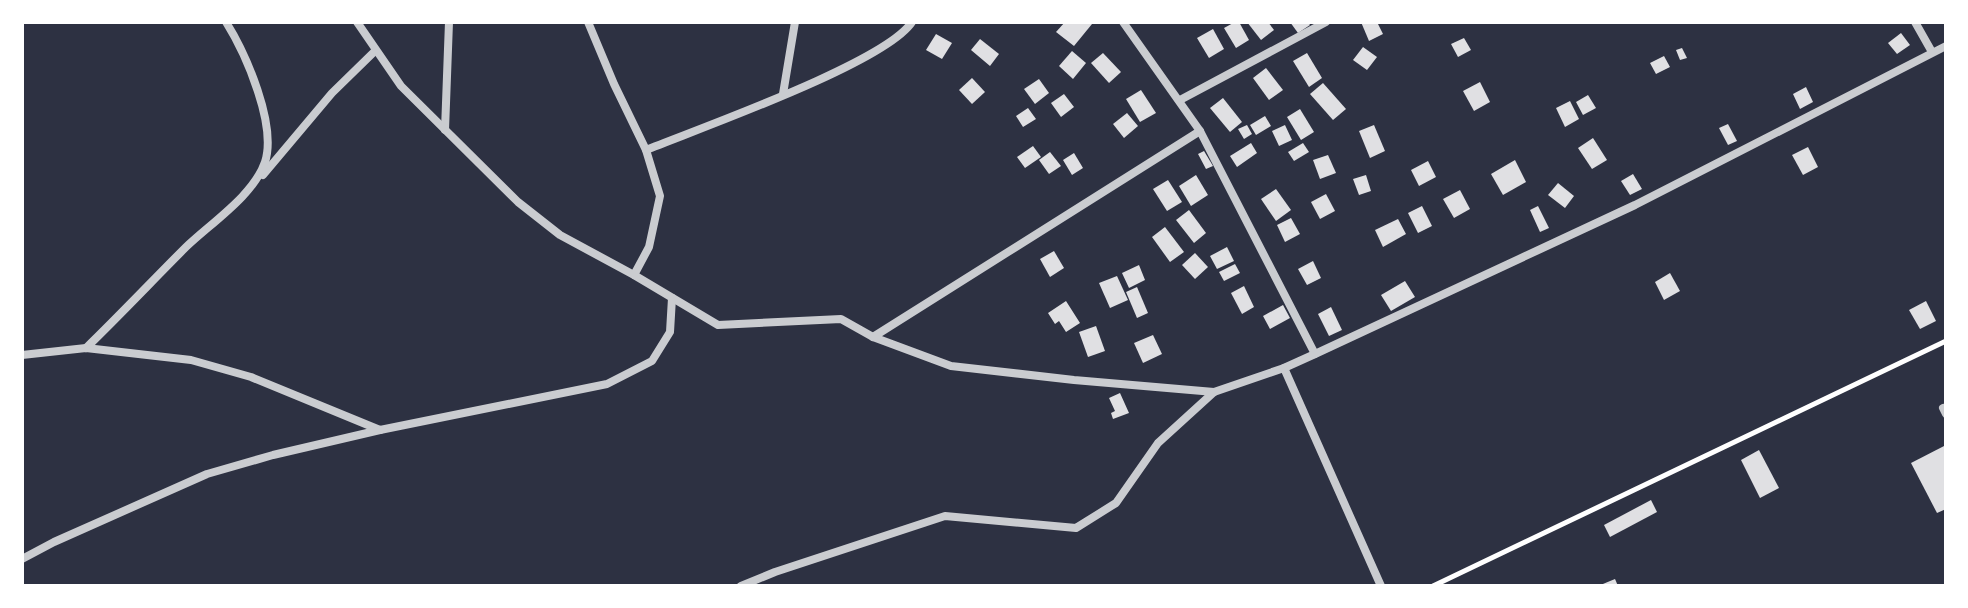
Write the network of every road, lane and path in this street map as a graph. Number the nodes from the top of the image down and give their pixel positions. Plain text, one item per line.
1 (226, 22) edge
2 (357, 22) edge
3 (449, 22) edge
4 (588, 22) edge
5 (795, 22) edge
6 (912, 22) edge
7 (1123, 22) edge
8 (1915, 22) edge
9 (1321, 23) edge
10 (1946, 46) edge
11 (375, 51) junction
12 (1932, 52) junction
13 (783, 94) junction
14 (1180, 100) junction
15 (445, 130) junction
16 (1200, 131) junction
17 (646, 150) junction
18 (256, 183) junction
19 (634, 275) junction
20 (672, 298) junction
21 (873, 337) junction
22 (1946, 341) edge
23 (86, 348) junction
24 (1315, 354) junction
25 (22, 355) edge
26 (1284, 368) junction
27 (1214, 392) junction
28 (380, 430) junction
29 (22, 559) edge
30 (741, 586) edge
31 (1381, 586) edge
32 (1433, 586) edge

1 - 18 street
2 - 11 street
3 - 15 street
4 - 17 street
5 - 13 street
6 - 13 street
7 - 14 street
8 - 12 street
9 - 14 street
10 - 12 street
11 - 15 street
11 - 18 street
12 - 24 street
13 - 17 street
14 - 16 street
15 - 19 street
16 - 21 street
16 - 24 street
17 - 19 street
18 - 23 street
19 - 20 street
20 - 21 street
20 - 28 street
21 - 27 street
22 - 32 path
23 - 25 street
23 - 28 street
24 - 26 street
26 - 27 street
26 - 31 street
27 - 30 street
28 - 29 street

